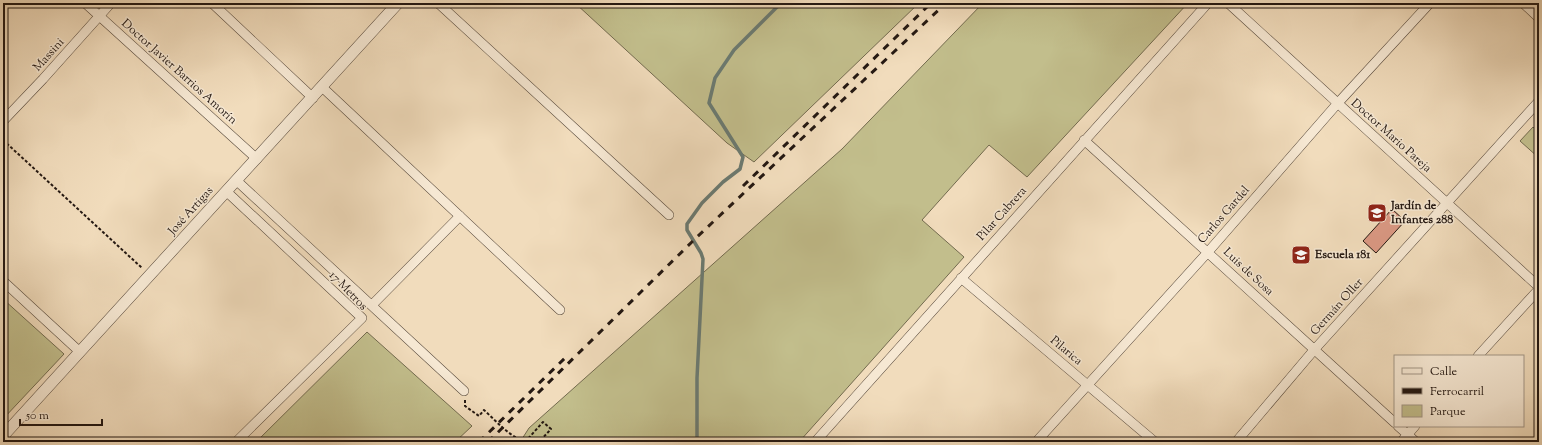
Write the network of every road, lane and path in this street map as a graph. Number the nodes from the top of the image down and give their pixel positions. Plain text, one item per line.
1 (85, 3) edge
2 (111, 3) edge
3 (212, 3) edge
4 (398, 3) edge
5 (438, 3) edge
6 (1208, 3) edge
7 (1228, 3) edge
8 (1430, 3) edge
9 (1523, 3) edge
10 (99, 16) junction
11 (1539, 18) edge
12 (322, 87) junction
13 (313, 98) junction
14 (1539, 101) edge
15 (1337, 104) junction
16 (3, 121) edge
17 (3, 140) edge
18 (1084, 140) junction
19 (257, 159) junction
20 (237, 181) junction
21 (227, 192) junction
22 (1447, 203) junction
23 (669, 215) dead end
24 (460, 216) junction
25 (1208, 252) junction
26 (150, 276) junction
27 (961, 278) junction
28 (3, 281) edge
29 (1539, 288) edge
30 (372, 305) junction
31 (560, 310) dead end
32 (1314, 350) junction
33 (80, 352) junction
34 (1479, 355) edge
35 (1088, 385) junction
36 (464, 391) joint
37 (1394, 422) edge
38 (1399, 427) edge
39 (1414, 427) edge
40 (1408, 434) junction
41 (3, 436) edge
42 (236, 442) edge
43 (525, 442) edge
44 (539, 442) edge
45 (815, 442) edge
46 (1036, 442) edge
47 (1155, 442) edge
48 (1236, 442) edge
49 (1401, 442) edge
50 (1416, 442) edge

1 - 10 street, Doctor Javier Barrios Amorín
2 - 10 street, Massini
3 - 13 street
4 - 12 street, José Artigas
5 - 23 street
6 - 18 street, Pilar Cabrera
7 - 15 street, Doctor Mario Pareja
8 - 15 street, Carlos Gardel
9 - 11 street
10 - 16 street, Massini
10 - 19 street, Doctor Javier Barrios Amorín
12 - 13 street, José Artigas
12 - 24 street
13 - 19 street, José Artigas
14 - 22 street, Germán Oller
15 - 22 street, Doctor Mario Pareja
15 - 25 street, Carlos Gardel
17 - 26 path
18 - 25 street, Luis de Sosa
18 - 27 street, Pilar Cabrera
19 - 20 street, José Artigas
20 - 21 street, José Artigas
20 - 30 street
21 - 26 street, José Artigas
21 - 42 street, 17 Metros
22 - 29 street, Doctor Mario Pareja
22 - 32 street, Germán Oller
24 - 30 street
24 - 31 street
25 - 32 street, Luis de Sosa
25 - 35 street, Carlos Gardel
26 - 33 street, José Artigas
27 - 35 street, Pilarica
27 - 45 street, Pilar Cabrera
28 - 33 street
29 - 34 street
30 - 36 street
32 - 37 street, Luis de Sosa
32 - 48 street, Germán Oller
33 - 41 street, José Artigas
35 - 46 street, Carlos Gardel
35 - 47 street, Pilarica
36 - 43 path
38 - 40 street
39 - 40 street
40 - 49 street
40 - 50 street
43 - 44 path

